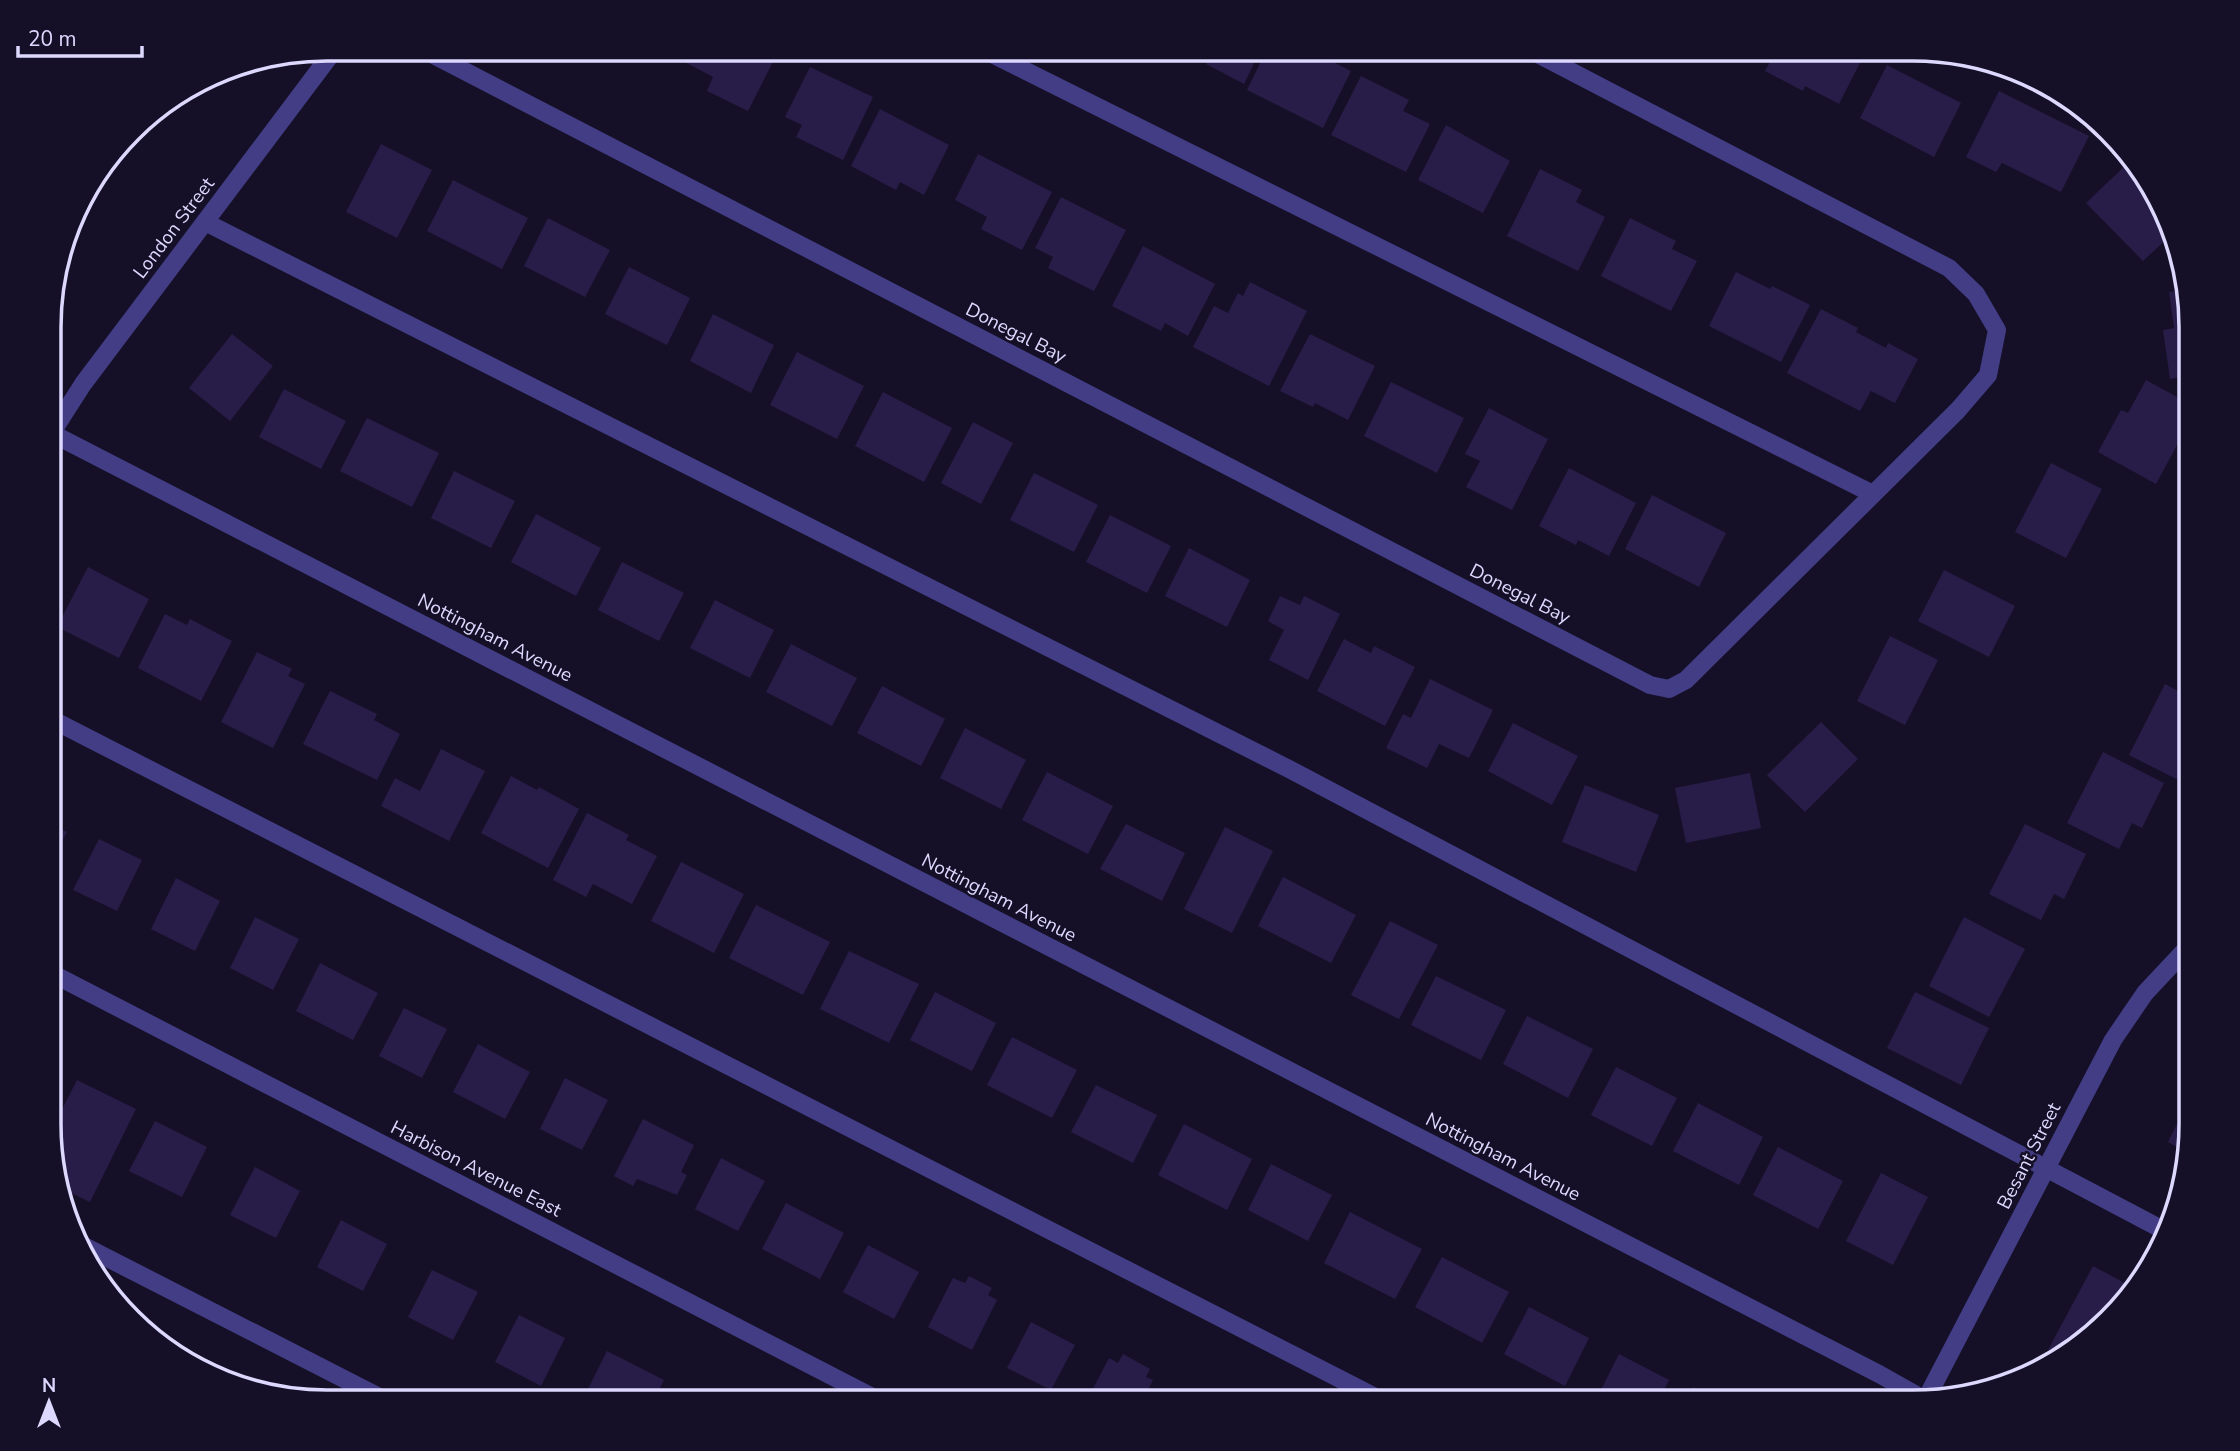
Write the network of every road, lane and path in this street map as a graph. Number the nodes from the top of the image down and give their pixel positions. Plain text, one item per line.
1 (326, 61) edge
2 (445, 61) edge
3 (1006, 61) edge
4 (1551, 61) edge
5 (205, 222) junction
6 (61, 419) edge
7 (61, 438) edge
8 (1873, 494) junction
9 (61, 724) edge
10 (2179, 956) edge
11 (61, 978) edge
12 (2045, 1168) junction
13 (2158, 1227) edge
14 (94, 1251) edge
15 (1932, 1389) edge
16 (366, 1390) edge
17 (859, 1390) edge
18 (1362, 1390) edge
19 (1907, 1390) edge

1 - 5 street, London Street
2 - 8 street, Donegal Bay
3 - 8 street
4 - 8 street, Donegal Bay
5 - 6 street, London Street
5 - 12 street
7 - 19 street, Nottingham Avenue
9 - 18 street
10 - 12 street, Besant Street
11 - 17 street, Harbison Avenue East
12 - 13 street
12 - 15 street, Besant Street
14 - 16 street

